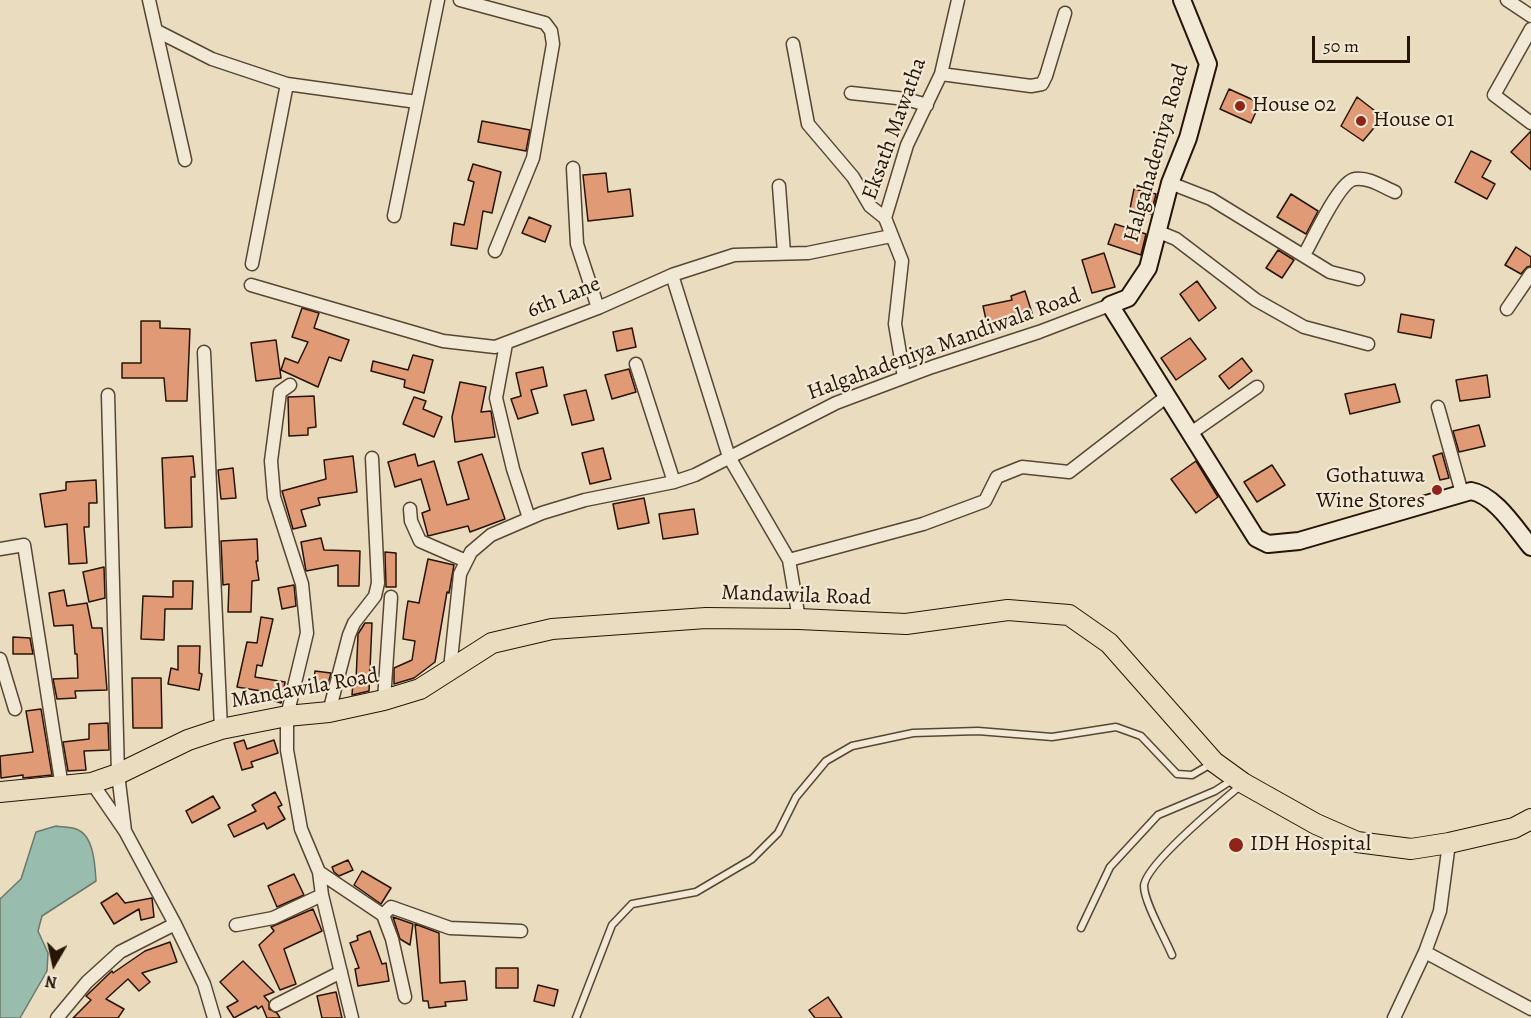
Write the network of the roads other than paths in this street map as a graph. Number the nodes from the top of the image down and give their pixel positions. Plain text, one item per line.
1 (149, 0) edge
2 (438, 0) edge
3 (460, 0) edge
4 (958, 0) edge
5 (1182, 0) edge
6 (1507, 0) edge
7 (1065, 13) dead end
8 (1531, 16) edge
9 (1531, 28) edge
10 (157, 31) junction
11 (793, 44) dead end
12 (941, 74) junction
13 (287, 84) junction
14 (851, 93) dead end
15 (417, 102) junction
16 (927, 105) junction
17 (1531, 123) edge
18 (185, 160) dead end
19 (573, 168) dead end
20 (1170, 183) junction
21 (779, 186) dead end
22 (1395, 192) dead end
23 (394, 216) dead end
24 (885, 218) junction
25 (1159, 232) junction
26 (891, 236) junction
27 (495, 251) dead end
28 (783, 254) junction
29 (1304, 255) junction
30 (252, 264) dead end
31 (1531, 274) edge
32 (672, 275) junction
33 (1358, 279) dead end
34 (251, 285) dead end
35 (1110, 305) junction
36 (598, 308) junction
37 (1508, 309) dead end
38 (506, 344) junction
39 (1368, 344) dead end
40 (204, 352) dead end
41 (636, 364) dead end
42 (904, 377) junction
43 (290, 385) dead end
44 (1257, 387) dead end
45 (108, 395) dead end
46 (1166, 397) junction
47 (1438, 407) dead end
48 (1191, 433) junction
49 (729, 457) junction
50 (372, 458) dead end
51 (674, 482) junction
52 (1462, 493) junction
53 (410, 509) dead end
54 (529, 519) junction
55 (1528, 537) edge
56 (0, 549) edge
57 (789, 560) junction
58 (466, 561) junction
59 (391, 597) dead end
60 (799, 619) junction
61 (0, 659) edge
62 (450, 669) junction
63 (384, 700) junction
64 (15, 709) dead end
65 (329, 712) junction
66 (287, 716) junction
67 (221, 729) junction
68 (1214, 762) junction
69 (118, 774) junction
70 (1239, 781) junction
71 (92, 783) junction
72 (62, 787) junction
73 (0, 792) edge
74 (1531, 819) edge
75 (125, 831) junction
76 (1449, 843) junction
77 (320, 872) junction
78 (322, 896) junction
79 (383, 915) junction
80 (175, 924) junction
81 (236, 925) dead end
82 (1080, 928) dead end
83 (521, 931) dead end
84 (1425, 952) junction
85 (1172, 955) dead end
86 (341, 972) junction
87 (405, 997) dead end
88 (276, 1005) dead end
89 (1531, 1009) edge
90 (57, 1018) edge
91 (214, 1018) edge
92 (352, 1018) edge
93 (576, 1018) edge
94 (1394, 1018) edge

1 - 10 street
2 - 15 street
3 - 27 street
4 - 12 street, Eksath Mawatha
5 - 20 street, Halgahadeniya Road
6 - 8 street
7 - 12 street
9 - 17 street
10 - 13 street
10 - 18 street
11 - 24 street
12 - 16 street, Eksath Mawatha
13 - 15 street
13 - 30 street
14 - 16 street
15 - 23 street
16 - 24 street, Eksath Mawatha
19 - 36 street
20 - 25 street, Halgahadeniya Road
20 - 29 street
21 - 28 street
22 - 29 street
24 - 26 street, Eksath Mawatha
25 - 35 street, Halgahadeniya Road
25 - 39 street
26 - 28 street, 6th Lane
26 - 42 street, Eksath Mawatha
28 - 32 street, 6th Lane
29 - 33 street
31 - 37 street
32 - 36 street, 6th Lane
32 - 49 street
34 - 38 street, 6th Lane
35 - 42 street, Halgahadeniya Mandiwala Road
35 - 46 street
36 - 38 street, 6th Lane
38 - 54 street
40 - 67 street
41 - 51 street
42 - 49 street, Halgahadeniya Mandiwala Road
43 - 66 street
44 - 48 street
45 - 69 street
46 - 48 street
46 - 57 street
47 - 52 street
48 - 52 street
49 - 51 street, Halgahadeniya Mandiwala Road
49 - 57 street
50 - 65 street
51 - 54 street, Halgahadeniya Mandiwala Road
52 - 55 street
53 - 58 street
54 - 58 street, Halgahadeniya Mandiwala Road
56 - 72 street
57 - 60 street
58 - 62 street
59 - 63 street
60 - 62 main road, Mandawila Road
60 - 68 main road, Mandawila Road
61 - 64 street
62 - 63 main road, Mandawila Road
63 - 65 main road, Mandawila Road
65 - 66 main road, Mandawila Road
66 - 67 main road, Mandawila Road
66 - 77 street
67 - 69 main road, Mandawila Road
68 - 70 main road, Mandawila Road
68 - 93 lane
69 - 71 main road, Mandawila Road
69 - 75 street
70 - 76 main road, Mandawila Road
70 - 82 lane
70 - 85 lane
71 - 72 main road, Mandawila Road
71 - 75 street
72 - 73 main road, Mandawila Road
74 - 76 main road, Mandawila Road
75 - 80 street
76 - 84 street
77 - 78 street
77 - 79 street
78 - 81 street
78 - 86 street
79 - 83 street
79 - 87 street
80 - 90 street
80 - 91 street
84 - 89 street
84 - 94 street
86 - 88 street
86 - 92 street

